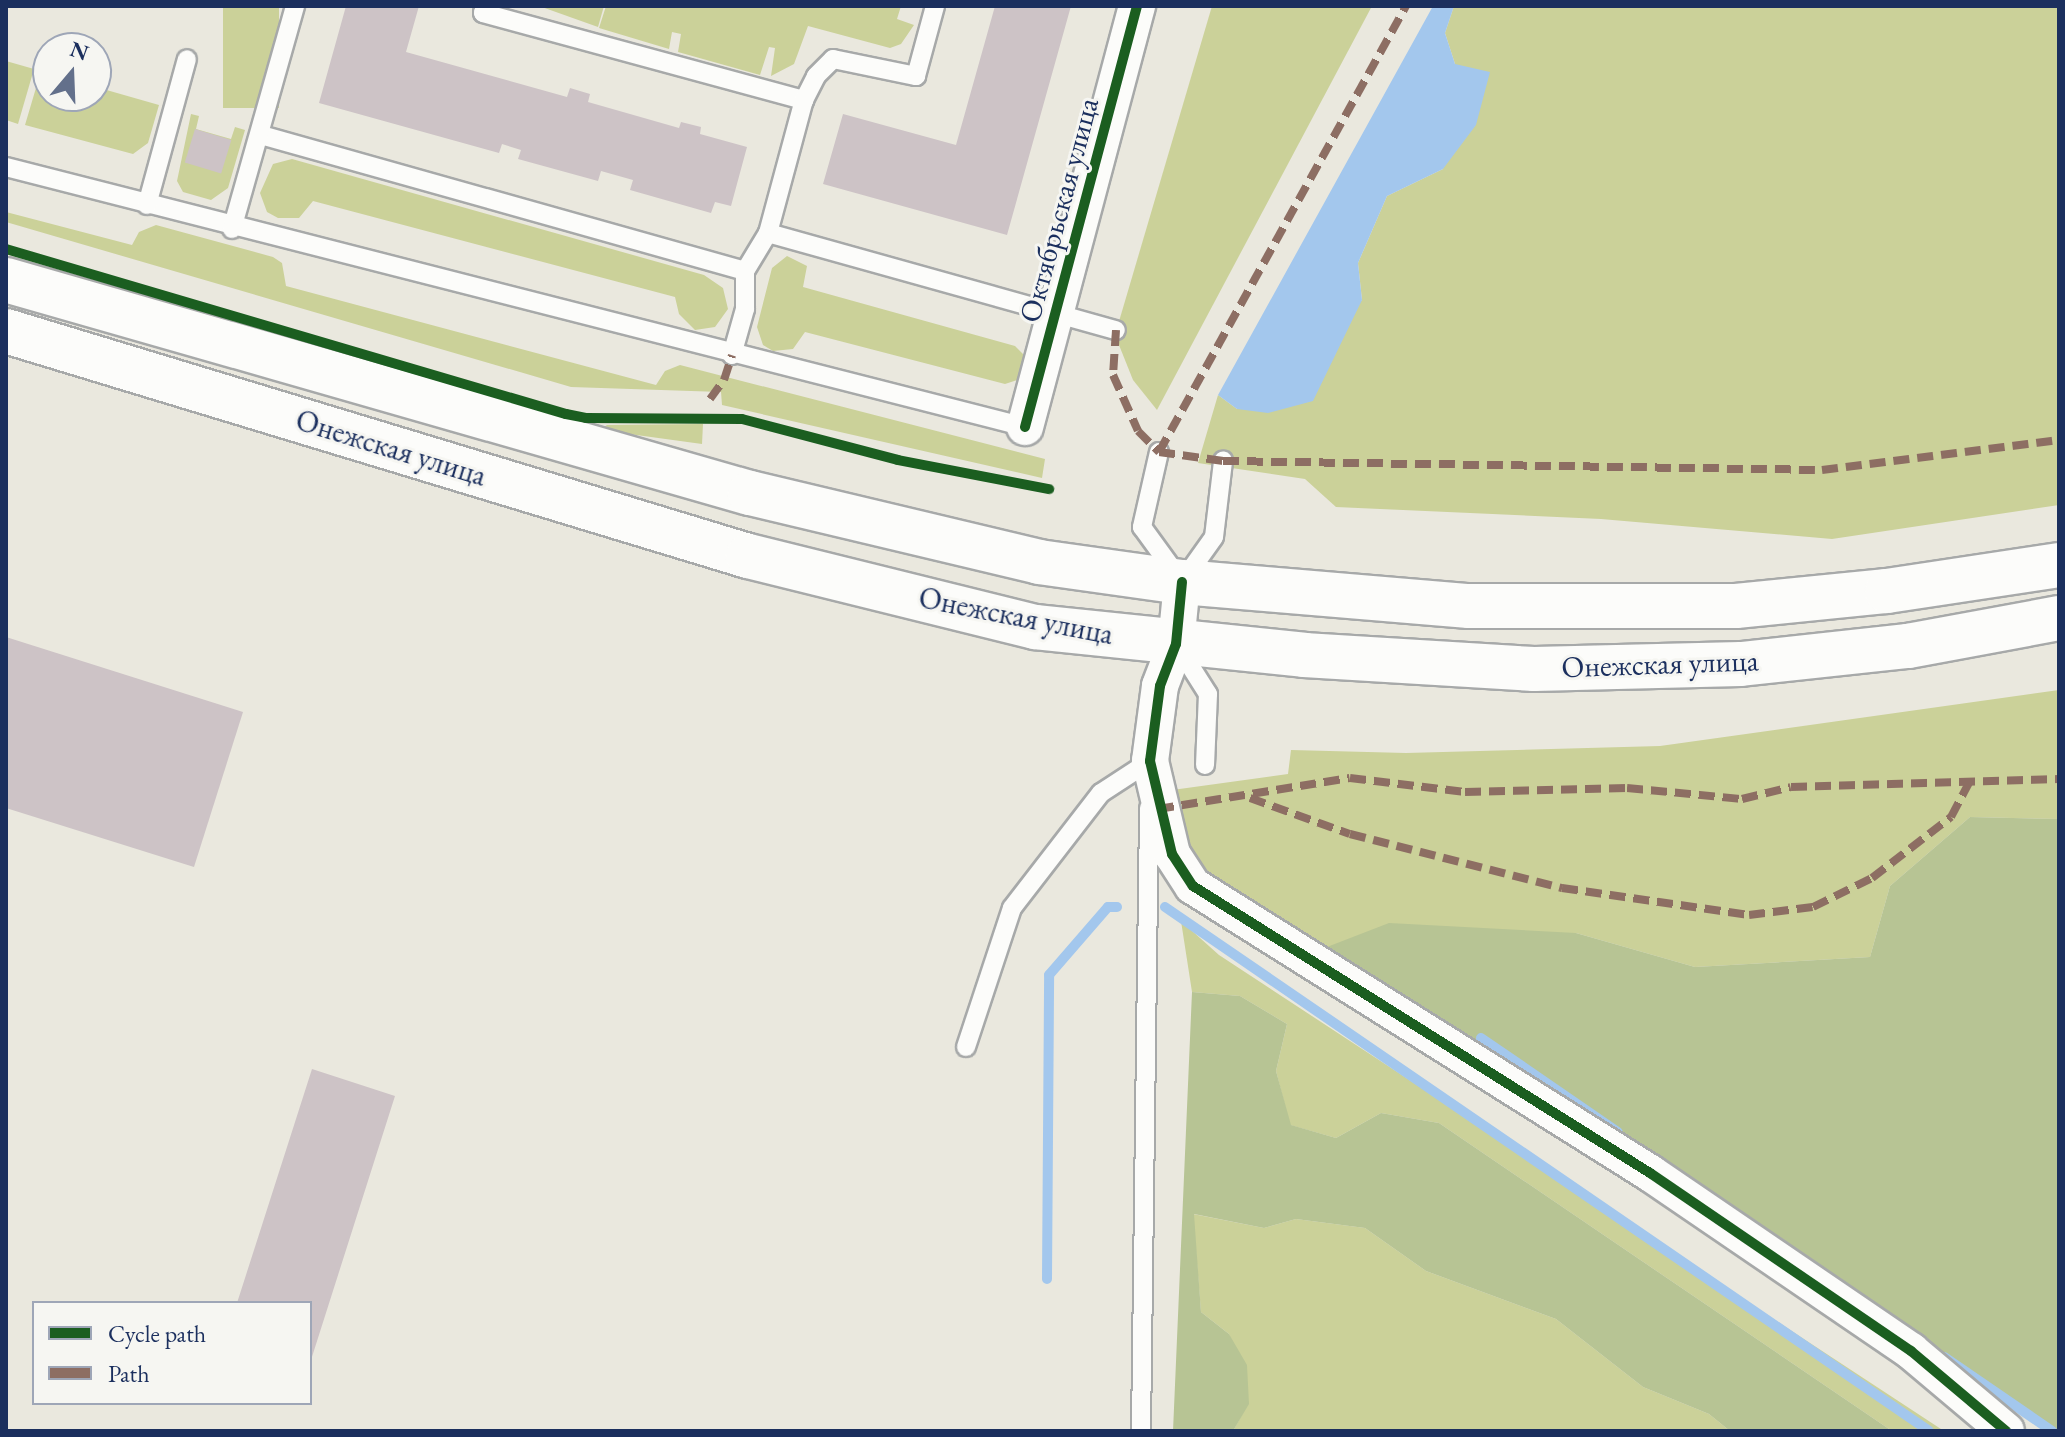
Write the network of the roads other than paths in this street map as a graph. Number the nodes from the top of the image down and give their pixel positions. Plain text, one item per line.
1 (295, 6) edge
2 (485, 6) edge
3 (935, 6) edge
4 (1137, 6) edge
5 (187, 59) dead end
6 (804, 100) junction
7 (261, 135) junction
8 (6, 167) edge
9 (147, 205) junction
10 (232, 229) junction
11 (768, 233) junction
12 (745, 271) junction
13 (6, 280) edge
14 (1057, 311) junction
15 (1116, 330) dead end
16 (6, 331) edge
17 (732, 355) junction
18 (1025, 427) joint
19 (1159, 452) dead end
20 (1223, 461) dead end
21 (2059, 565) edge
22 (1182, 582) junction
23 (2059, 618) edge
24 (1176, 644) junction
25 (1150, 761) junction
26 (1205, 765) dead end
27 (966, 1047) dead end
28 (1141, 1431) edge
29 (2006, 1431) edge

1 - 7 lane
2 - 6 lane
3 - 6 lane
4 - 14 street, Октябрьская улица
5 - 9 lane
6 - 11 lane
7 - 10 lane
7 - 12 lane
8 - 9 lane
9 - 10 lane
10 - 17 lane
11 - 12 lane
11 - 14 lane
12 - 17 lane
13 - 22 main road, Онежская улица
14 - 15 lane
14 - 18 street, Октябрьская улица
16 - 24 main road, Онежская улица
17 - 18 lane
19 - 22 lane
20 - 22 lane
21 - 22 main road, Онежская улица
22 - 24 street
23 - 24 main road, Онежская улица
24 - 25 street
24 - 26 lane
25 - 27 lane
25 - 28 lane
25 - 29 street

